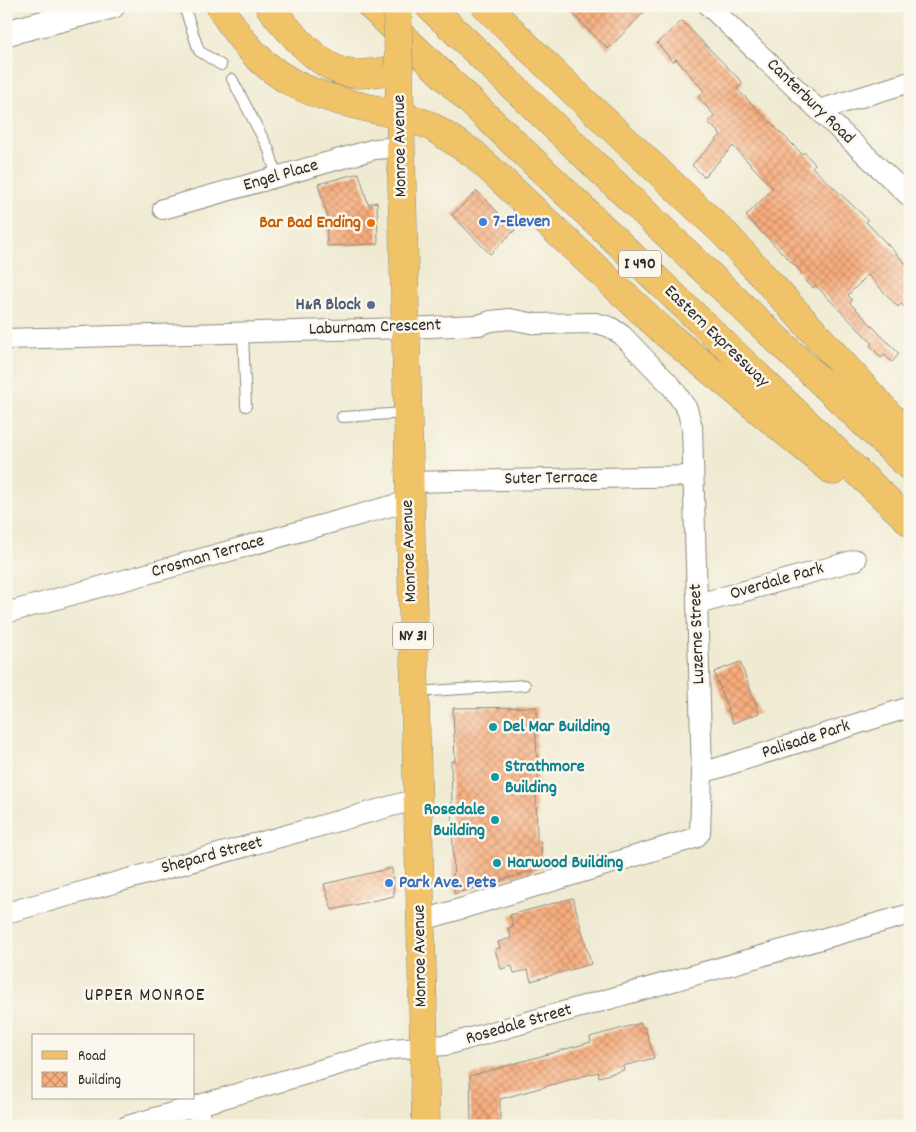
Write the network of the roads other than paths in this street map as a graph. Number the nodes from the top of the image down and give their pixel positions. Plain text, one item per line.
1 (112, 6) edge
2 (184, 6) edge
3 (220, 6) edge
4 (269, 6) edge
5 (371, 6) edge
6 (397, 6) edge
7 (429, 6) edge
8 (486, 6) edge
9 (709, 6) edge
10 (6, 33) edge
11 (221, 65) dead end
12 (399, 70) junction
13 (232, 79) dead end
14 (910, 82) edge
15 (819, 110) junction
16 (400, 115) junction
17 (401, 147) junction
18 (277, 177) junction
19 (910, 197) edge
20 (163, 209) dead end
21 (405, 328) junction
22 (243, 333) junction
23 (6, 339) edge
24 (246, 406) dead end
25 (406, 413) junction
26 (342, 417) dead end
27 (692, 427) joint
28 (910, 438) edge
29 (910, 467) edge
30 (693, 476) junction
31 (409, 491) junction
32 (910, 522) edge
33 (910, 533) edge
34 (856, 560) dead end
35 (698, 604) junction
36 (6, 613) edge
37 (525, 685) dead end
38 (414, 692) junction
39 (910, 707) edge
40 (702, 773) junction
41 (417, 799) junction
42 (6, 913) edge
43 (910, 914) edge
44 (420, 921) junction
45 (423, 1046) junction
46 (200, 1116) edge
47 (127, 1126) edge
48 (426, 1126) edge

1 - 10 street
2 - 11 lane
3 - 16 main road
4 - 12 main road
5 - 32 main road, Eastern Expressway / I 490
6 - 12 main road, Monroe Avenue / NY 31, bridge
7 - 29 main road, I 490
8 - 28 main road
9 - 15 street, Canterbury Road
12 - 16 main road, Monroe Avenue / NY 31
13 - 18 lane
14 - 15 street
15 - 19 street, Canterbury Road
16 - 17 main road, Monroe Avenue / NY 31
16 - 33 main road
17 - 18 street, Engel Place
17 - 21 main road, Monroe Avenue / NY 31
18 - 20 street, Engel Place
21 - 22 street, Laburnam Crescent
21 - 25 main road, Monroe Avenue / NY 31
21 - 27 street, Laburnam Crescent
22 - 23 street, Laburnam Crescent
22 - 24 lane
25 - 26 lane
25 - 31 main road, Monroe Avenue / NY 31
27 - 30 street, Luzerne Street
30 - 31 street, Suter Terrace
30 - 35 street, Luzerne Street
31 - 36 street, Crosman Terrace
31 - 38 main road, Monroe Avenue / NY 31
34 - 35 street, Overdale Park
35 - 40 street, Luzerne Street
37 - 38 lane
38 - 41 main road, Monroe Avenue / NY 31
39 - 40 street, Palisade Park
40 - 44 street, Luzerne Street
41 - 42 street, Shepard Street
41 - 44 main road, Monroe Avenue / NY 31
43 - 45 street, Rosedale Street
44 - 45 main road, Monroe Avenue / NY 31
45 - 46 street, Rosedale Street
45 - 48 main road, Monroe Avenue / NY 31
46 - 47 street, Rosedale Street

